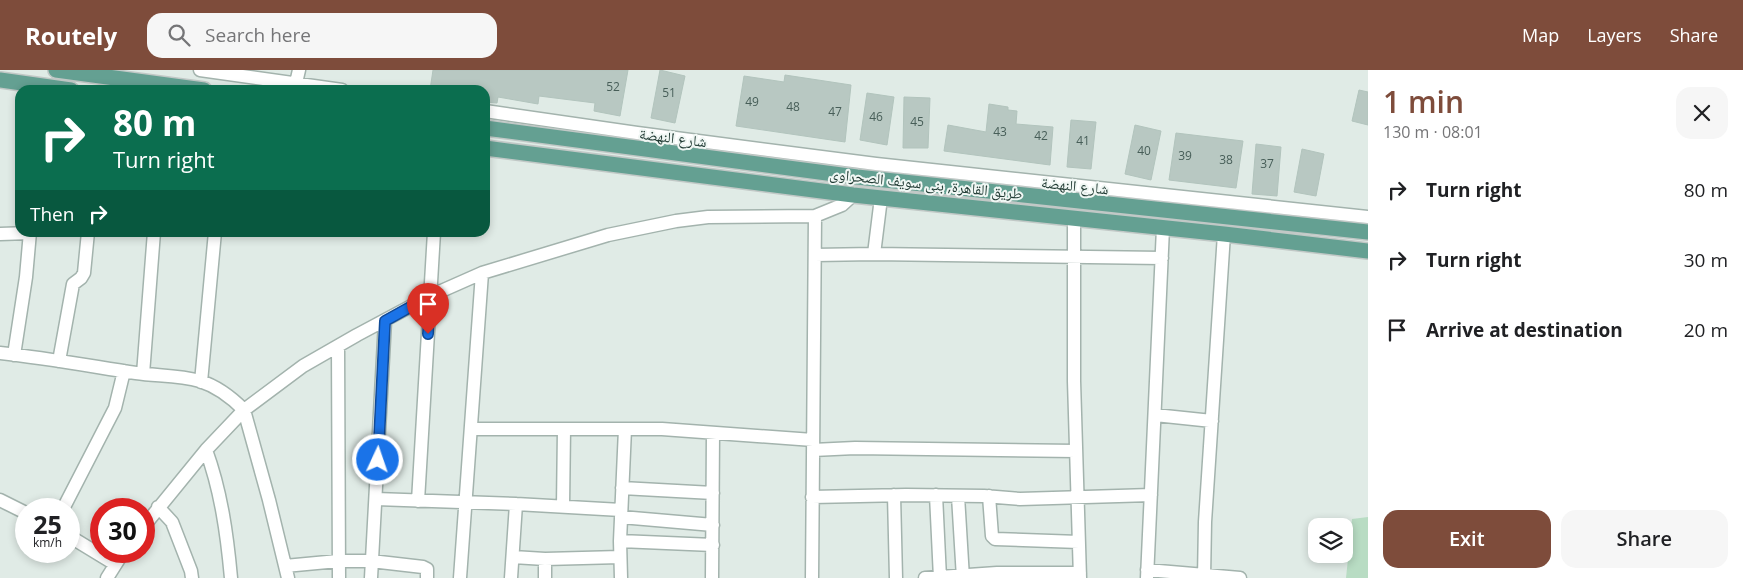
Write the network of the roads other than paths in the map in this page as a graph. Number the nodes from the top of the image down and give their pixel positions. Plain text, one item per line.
1 (56, 70) edge
2 (200, 70) edge
3 (299, 70) edge
4 (278, 75) edge
5 (0, 80) edge
6 (296, 83) junction
7 (22, 85) edge
8 (167, 85) edge
9 (309, 85) edge
10 (490, 112) edge
11 (490, 129) edge
12 (490, 149) edge
13 (853, 196) junction
14 (881, 198) junction
15 (815, 216) junction
16 (1368, 216) edge
17 (1074, 219) junction
18 (1163, 228) junction
19 (1368, 232) edge
20 (0, 234) edge
21 (15, 234) edge
22 (1224, 234) junction
23 (30, 237) edge
24 (88, 237) edge
25 (154, 237) edge
26 (215, 237) edge
27 (434, 237) edge
28 (1368, 252) edge
29 (874, 254) junction
30 (815, 256) junction
31 (1074, 257) junction
32 (1162, 258) junction
33 (482, 273) junction
34 (430, 296) junction
35 (385, 321) junction
36 (338, 346) junction
37 (0, 353) edge
38 (14, 354) junction
39 (59, 361) junction
40 (124, 371) junction
41 (143, 374) junction
42 (201, 382) junction
43 (244, 410) junction
44 (1155, 415) junction
45 (1212, 420) junction
46 (471, 429) junction
47 (564, 429) junction
48 (625, 429) junction
49 (713, 433) junction
50 (813, 445) junction
51 (206, 450) junction
52 (1076, 451) junction
53 (622, 488) junction
54 (713, 493) junction
55 (894, 495) junction
56 (936, 495) junction
57 (958, 496) junction
58 (989, 496) junction
59 (1151, 496) junction
60 (812, 497) junction
61 (69, 498) edge
62 (1077, 498) junction
63 (376, 499) junction
64 (0, 500) edge
65 (418, 501) junction
66 (466, 503) junction
67 (516, 504) junction
68 (563, 506) junction
69 (158, 507) junction
70 (15, 508) edge
71 (155, 511) edge
72 (621, 513) junction
73 (713, 524) junction
74 (620, 541) junction
75 (1079, 542) junction
76 (80, 543) edge
77 (713, 545) junction
78 (513, 557) junction
79 (620, 557) junction
80 (545, 559) junction
81 (338, 561) junction
82 (371, 561) junction
83 (115, 564) joint
84 (287, 572) edge
85 (1147, 574) edge
86 (997, 575) edge
87 (1024, 576) edge
88 (1080, 576) edge
89 (1204, 576) edge
90 (940, 577) edge
91 (963, 577) edge
92 (107, 578) edge
93 (192, 578) edge
94 (231, 578) edge
95 (339, 578) edge
96 (370, 578) edge
97 (427, 578) edge
98 (460, 578) edge
99 (511, 578) edge
100 (545, 578) edge
101 (621, 578) edge
102 (712, 578) edge
103 (812, 578) edge
104 (896, 578) edge
105 (925, 578) edge
106 (1240, 578) edge

1 - 8 main road
2 - 4 street
3 - 6 street
4 - 6 street
5 - 7 main road
6 - 9 street
10 - 16 street, شارع النهضة
11 - 19 main road, طريق القاهرة, بنى سويف الصحراوى
12 - 13 main road, طريق القاهرة, بنى سويف الصحراوى
13 - 14 main road, طريق القاهرة, بنى سويف الصحراوى
13 - 15 street
14 - 17 main road, طريق القاهرة, بنى سويف الصحراوى
14 - 29 street
15 - 30 street
15 - 33 street
17 - 18 main road, طريق القاهرة, بنى سويف الصحراوى
17 - 31 street
18 - 22 main road, طريق القاهرة, بنى سويف الصحراوى
18 - 32 street
20 - 21 street
22 - 28 main road, طريق القاهرة, بنى سويف الصحراوى
22 - 45 street
23 - 38 street
24 - 39 street
25 - 41 street
26 - 42 street
27 - 34 street
29 - 30 street
29 - 31 street
30 - 50 street
31 - 32 street
31 - 52 street
32 - 44 street
33 - 34 street
33 - 46 street
34 - 35 street
34 - 65 street
35 - 36 street
35 - 63 street
36 - 43 street
36 - 81 street
37 - 38 street
38 - 39 street
39 - 40 street
40 - 41 street
40 - 61 street
41 - 42 street
42 - 43 street
43 - 51 street
43 - 84 street
44 - 45 street
44 - 59 street
45 - 89 street
46 - 47 street
46 - 66 street
47 - 48 street
47 - 68 street
48 - 49 street
48 - 53 street
49 - 50 street
49 - 54 street
50 - 52 street
50 - 60 street
51 - 69 street
51 - 94 street
52 - 62 street
53 - 54 street
53 - 72 street
54 - 73 street
55 - 56 street
55 - 60 street
55 - 104 street
56 - 57 street
56 - 90 street
57 - 58 street
57 - 91 street
58 - 62 street
58 - 75 street
59 - 62 street
59 - 85 street
60 - 103 street
62 - 75 street
63 - 65 street
63 - 82 street
64 - 70 street
65 - 66 street
66 - 67 street
66 - 98 street
67 - 68 street
67 - 78 street
68 - 72 street
69 - 71 street
69 - 93 street
72 - 73 street
72 - 74 street
73 - 77 street
74 - 77 street
74 - 79 street
75 - 88 street
76 - 83 street
77 - 102 street
78 - 80 street
78 - 99 street
79 - 80 street
79 - 101 street
80 - 100 street
81 - 82 street
81 - 84 street
81 - 95 street
82 - 96 street
82 - 97 street
83 - 92 street
85 - 89 street
86 - 87 street
86 - 91 street
87 - 88 street
89 - 106 street
90 - 91 street
90 - 105 street

